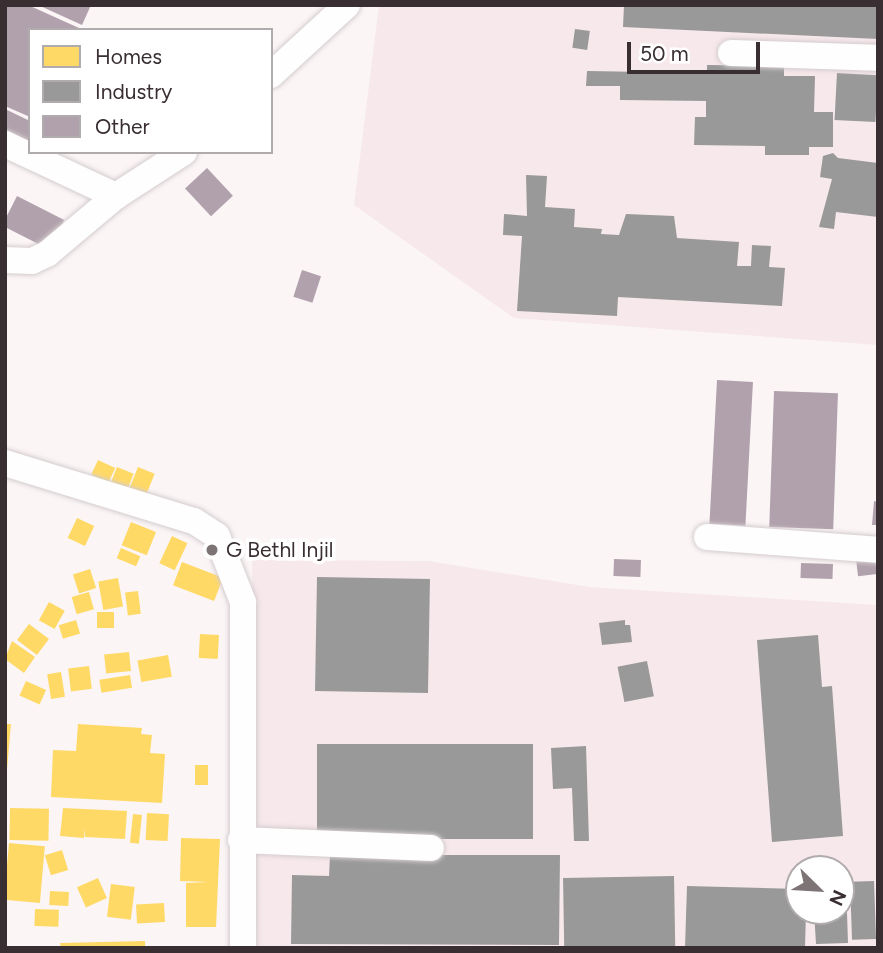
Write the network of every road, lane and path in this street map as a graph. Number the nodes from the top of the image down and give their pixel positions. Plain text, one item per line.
1 (347, 5) edge
2 (730, 53) dead end
3 (878, 58) edge
4 (273, 73) edge
5 (5, 144) edge
6 (181, 154) edge
7 (117, 196) junction
8 (5, 260) edge
9 (5, 463) edge
10 (707, 537) dead end
11 (878, 550) edge
12 (241, 840) junction
13 (431, 848) dead end
14 (243, 948) edge

1 - 4 street
2 - 3 street
5 - 7 street
6 - 7 street
7 - 8 street
9 - 12 street
10 - 11 street
12 - 13 street
12 - 14 street

